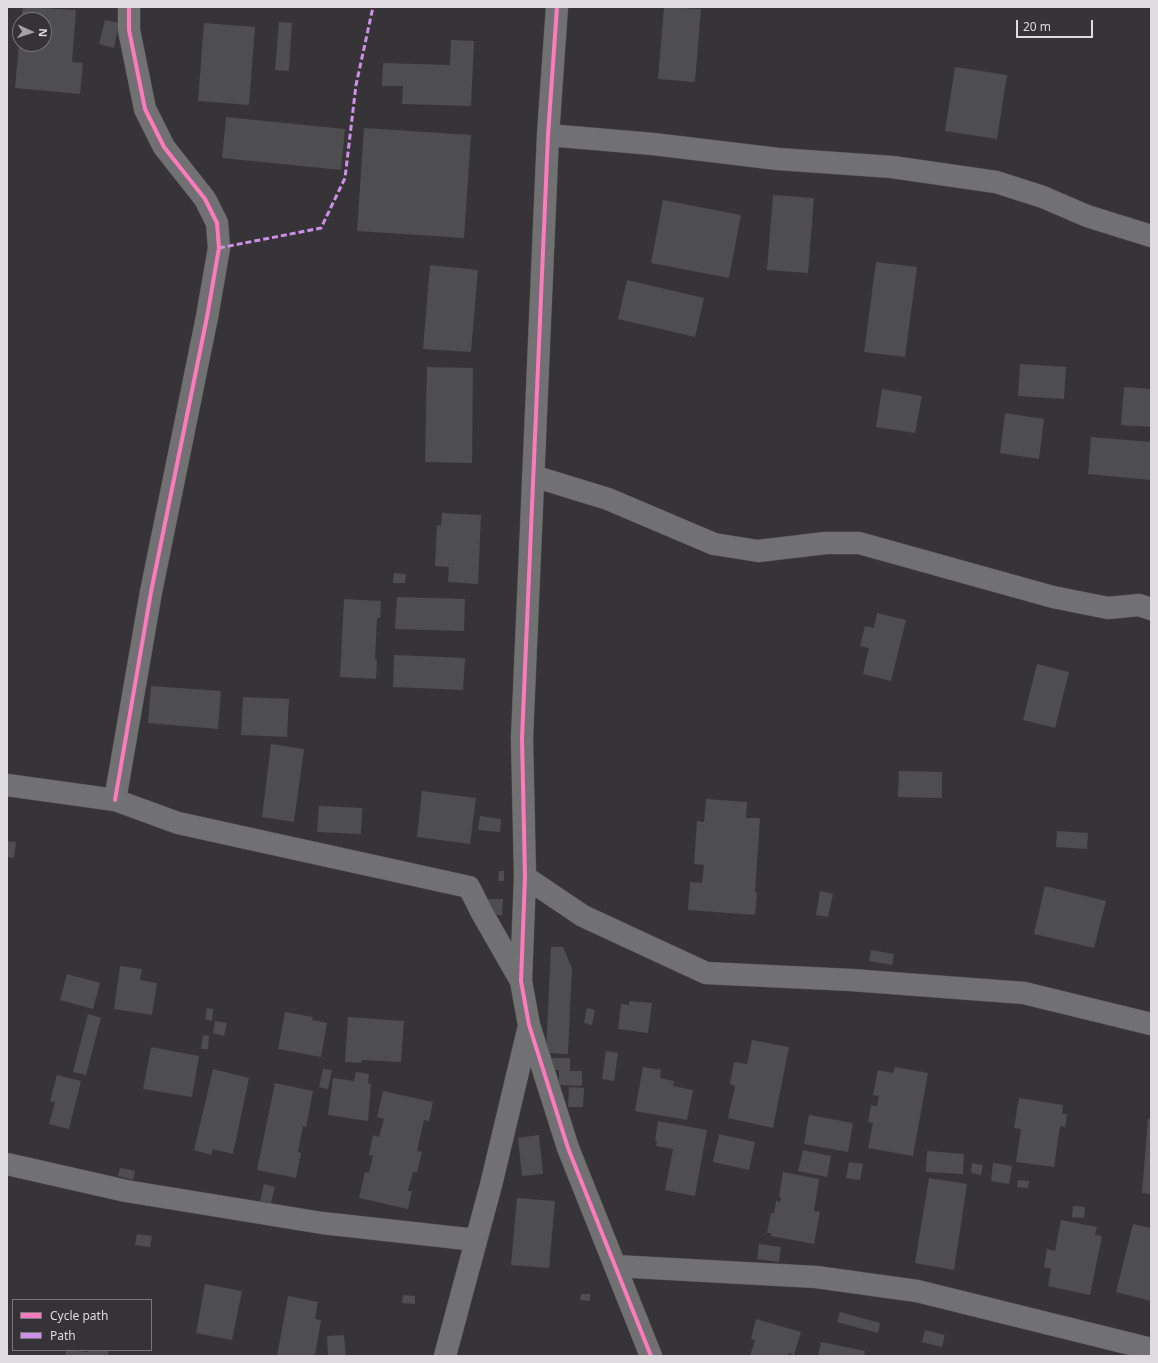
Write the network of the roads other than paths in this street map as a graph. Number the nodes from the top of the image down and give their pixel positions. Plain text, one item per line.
1 (129, 7) edge
2 (557, 7) edge
3 (548, 135) junction
4 (1151, 236) edge
5 (533, 476) junction
6 (1151, 610) edge
7 (7, 785) edge
8 (115, 800) junction
9 (525, 877) junction
10 (521, 981) junction
11 (1151, 1024) edge
12 (529, 1025) junction
13 (7, 1164) edge
14 (476, 1240) junction
15 (615, 1266) junction
16 (1151, 1349) edge
17 (445, 1356) edge
18 (651, 1356) edge

1 - 8 street
2 - 3 street
3 - 4 street
3 - 5 street
5 - 6 street
5 - 9 street
7 - 8 street
8 - 10 street
9 - 10 street
9 - 11 street
10 - 12 street
12 - 14 street
12 - 15 street
13 - 14 street
14 - 17 street
15 - 16 street
15 - 18 street

